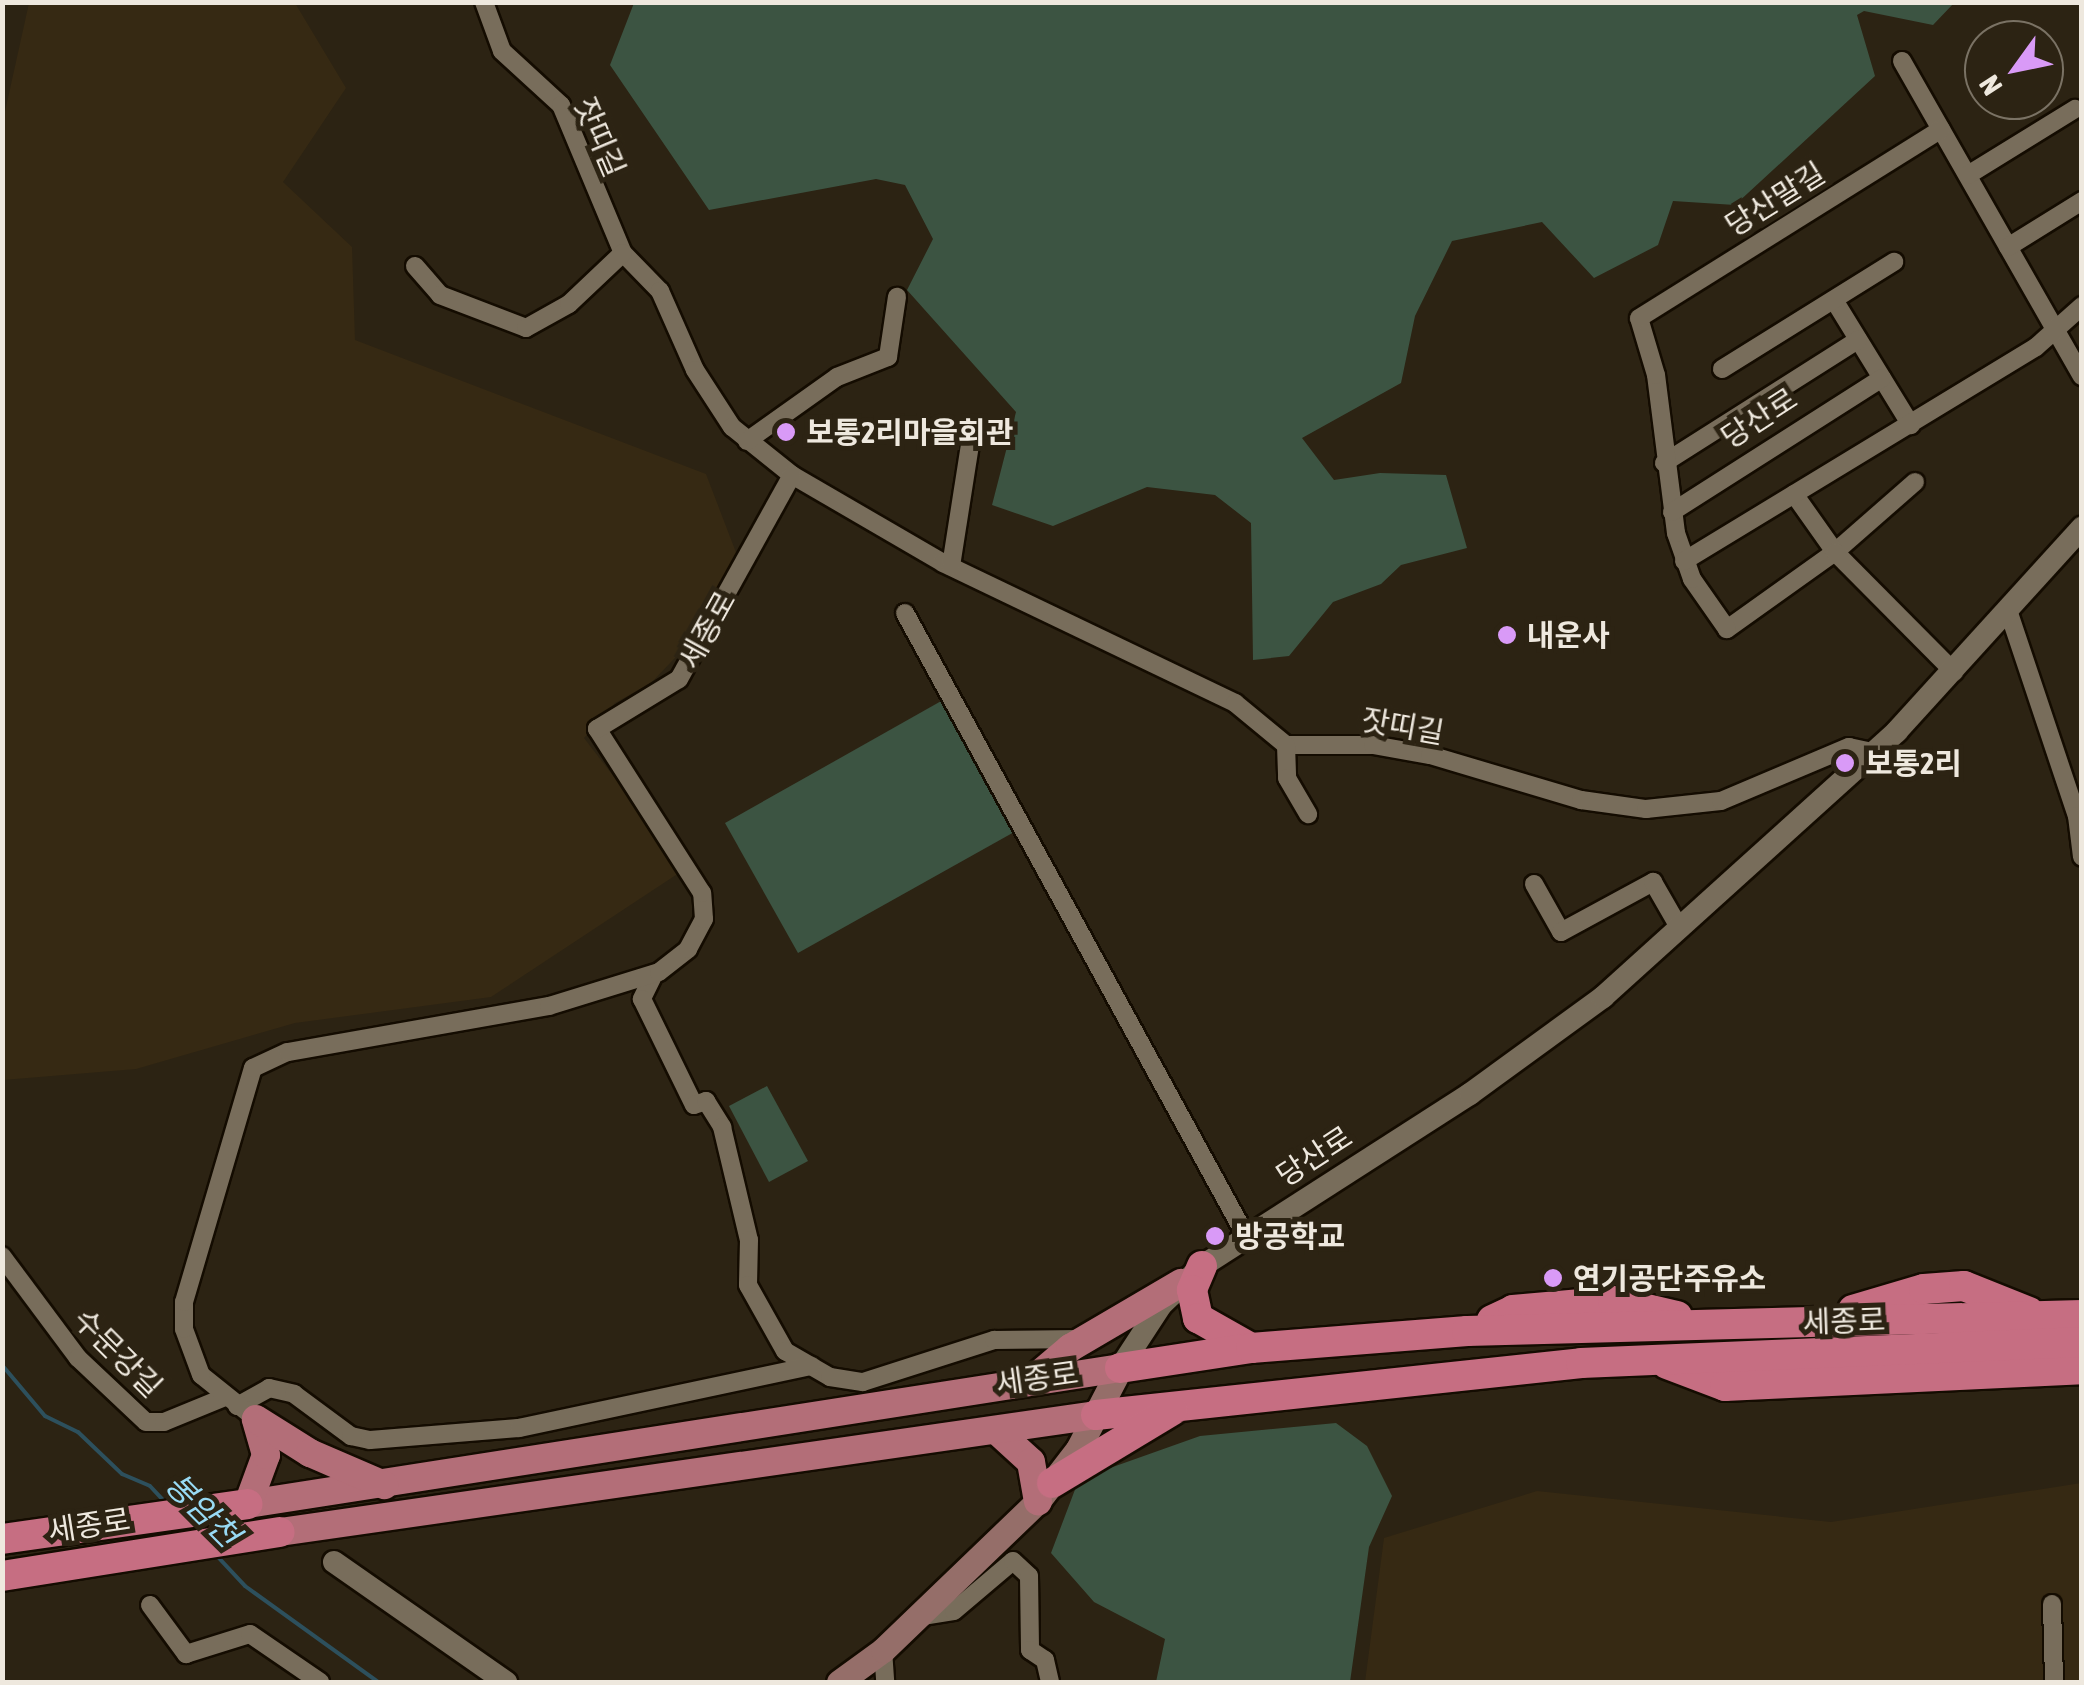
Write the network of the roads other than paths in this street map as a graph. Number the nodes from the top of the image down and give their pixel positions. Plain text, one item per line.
1 (484, 2) edge
2 (1902, 61) dead end
3 (2075, 108) dead end
4 (1941, 129) junction
5 (1968, 175) junction
6 (2082, 201) edge
7 (2008, 246) junction
8 (623, 252) junction
9 (1894, 262) dead end
10 (415, 266) dead end
11 (897, 297) dead end
12 (1834, 300) junction
13 (2082, 306) edge
14 (2056, 323) junction
15 (1858, 340) junction
16 (1722, 369) dead end
17 (2082, 376) edge
18 (1882, 378) junction
19 (1911, 425) junction
20 (972, 432) dead end
21 (748, 441) junction
22 (1664, 462) junction
23 (792, 475) junction
24 (1915, 482) dead end
25 (1794, 494) junction
26 (1672, 512) junction
27 (2082, 528) edge
28 (1835, 552) junction
29 (1684, 561) junction
30 (951, 566) junction
31 (2008, 610) junction
32 (904, 613) dead end
33 (1954, 672) junction
34 (1286, 744) junction
35 (1873, 752) junction
36 (1308, 814) dead end
37 (2082, 857) edge
38 (1534, 884) dead end
39 (1680, 929) junction
40 (654, 974) junction
41 (1247, 1238) junction
42 (2, 1256) edge
43 (1192, 1274) junction
44 (2082, 1315) edge
45 (1090, 1338) junction
46 (2082, 1342) edge
47 (1250, 1348) junction
48 (1655, 1360) junction
49 (811, 1366) junction
50 (1120, 1368) junction
51 (2082, 1369) edge
52 (1036, 1377) junction
53 (1182, 1405) junction
54 (239, 1407) junction
55 (1096, 1414) junction
56 (996, 1430) junction
57 (384, 1486) junction
58 (1045, 1492) junction
59 (248, 1504) junction
60 (280, 1532) joint
61 (2, 1540) edge
62 (334, 1562) dead end
63 (2, 1576) edge
64 (2052, 1604) dead end
65 (150, 1605) dead end
66 (916, 1617) junction
67 (883, 1650) junction
68 (320, 1682) edge
69 (506, 1682) edge
70 (839, 1682) edge
71 (885, 1682) edge
72 (1050, 1682) edge
73 (2054, 1682) edge

1 - 8 street, 잣띠길
2 - 4 street
3 - 5 street
4 - 5 street
4 - 22 street, 당산말길
5 - 7 street
6 - 7 street
7 - 14 street
8 - 10 street
8 - 21 street, 잣띠길
9 - 12 street, 당산로
11 - 21 street
12 - 15 street
12 - 16 street, 당산로
13 - 14 street
14 - 17 street
14 - 19 street
15 - 18 street
15 - 22 street, 당산로
18 - 19 street
18 - 26 street, 당산로
19 - 25 street
20 - 30 street
21 - 23 street, 잣띠길
22 - 26 street
23 - 30 street, 잣띠길
23 - 40 street, 세종로
24 - 28 street
25 - 28 street
25 - 29 street
26 - 29 street
27 - 31 street, 당산로
28 - 29 street
28 - 33 street
30 - 34 street, 잣띠길
31 - 33 street, 당산로
31 - 37 street
32 - 41 street
33 - 35 street, 당산로
34 - 35 street, 잣띠길
34 - 36 street
35 - 39 street, 당산로
38 - 39 street
39 - 41 street, 당산로
40 - 49 street
40 - 54 street, 세종로
41 - 43 street, 당산로
42 - 54 street, 수문강길
43 - 45 main road
43 - 47 highway
43 - 50 street, 당산로
44 - 47 highway, 세종로
45 - 49 street
45 - 52 main road
46 - 48 highway, 세종로
47 - 50 highway, 세종로
48 - 51 highway
48 - 53 highway, 세종로
49 - 54 street
50 - 52 main road, 세종로
50 - 55 main road, 당산로
52 - 57 main road, 세종로
53 - 55 highway, 세종로
53 - 58 highway
54 - 57 main road
54 - 59 main road
55 - 56 main road, 세종로
55 - 58 main road, 당산로
56 - 58 main road
56 - 60 main road, 세종로
57 - 59 main road, 세종로
58 - 66 main road, 당산로
59 - 61 highway, 세종로
60 - 63 highway, 세종로
62 - 69 street
64 - 73 street
65 - 68 street
66 - 67 main road, 당산로
66 - 72 street, 당산로
67 - 70 main road, 당산로
67 - 71 street

